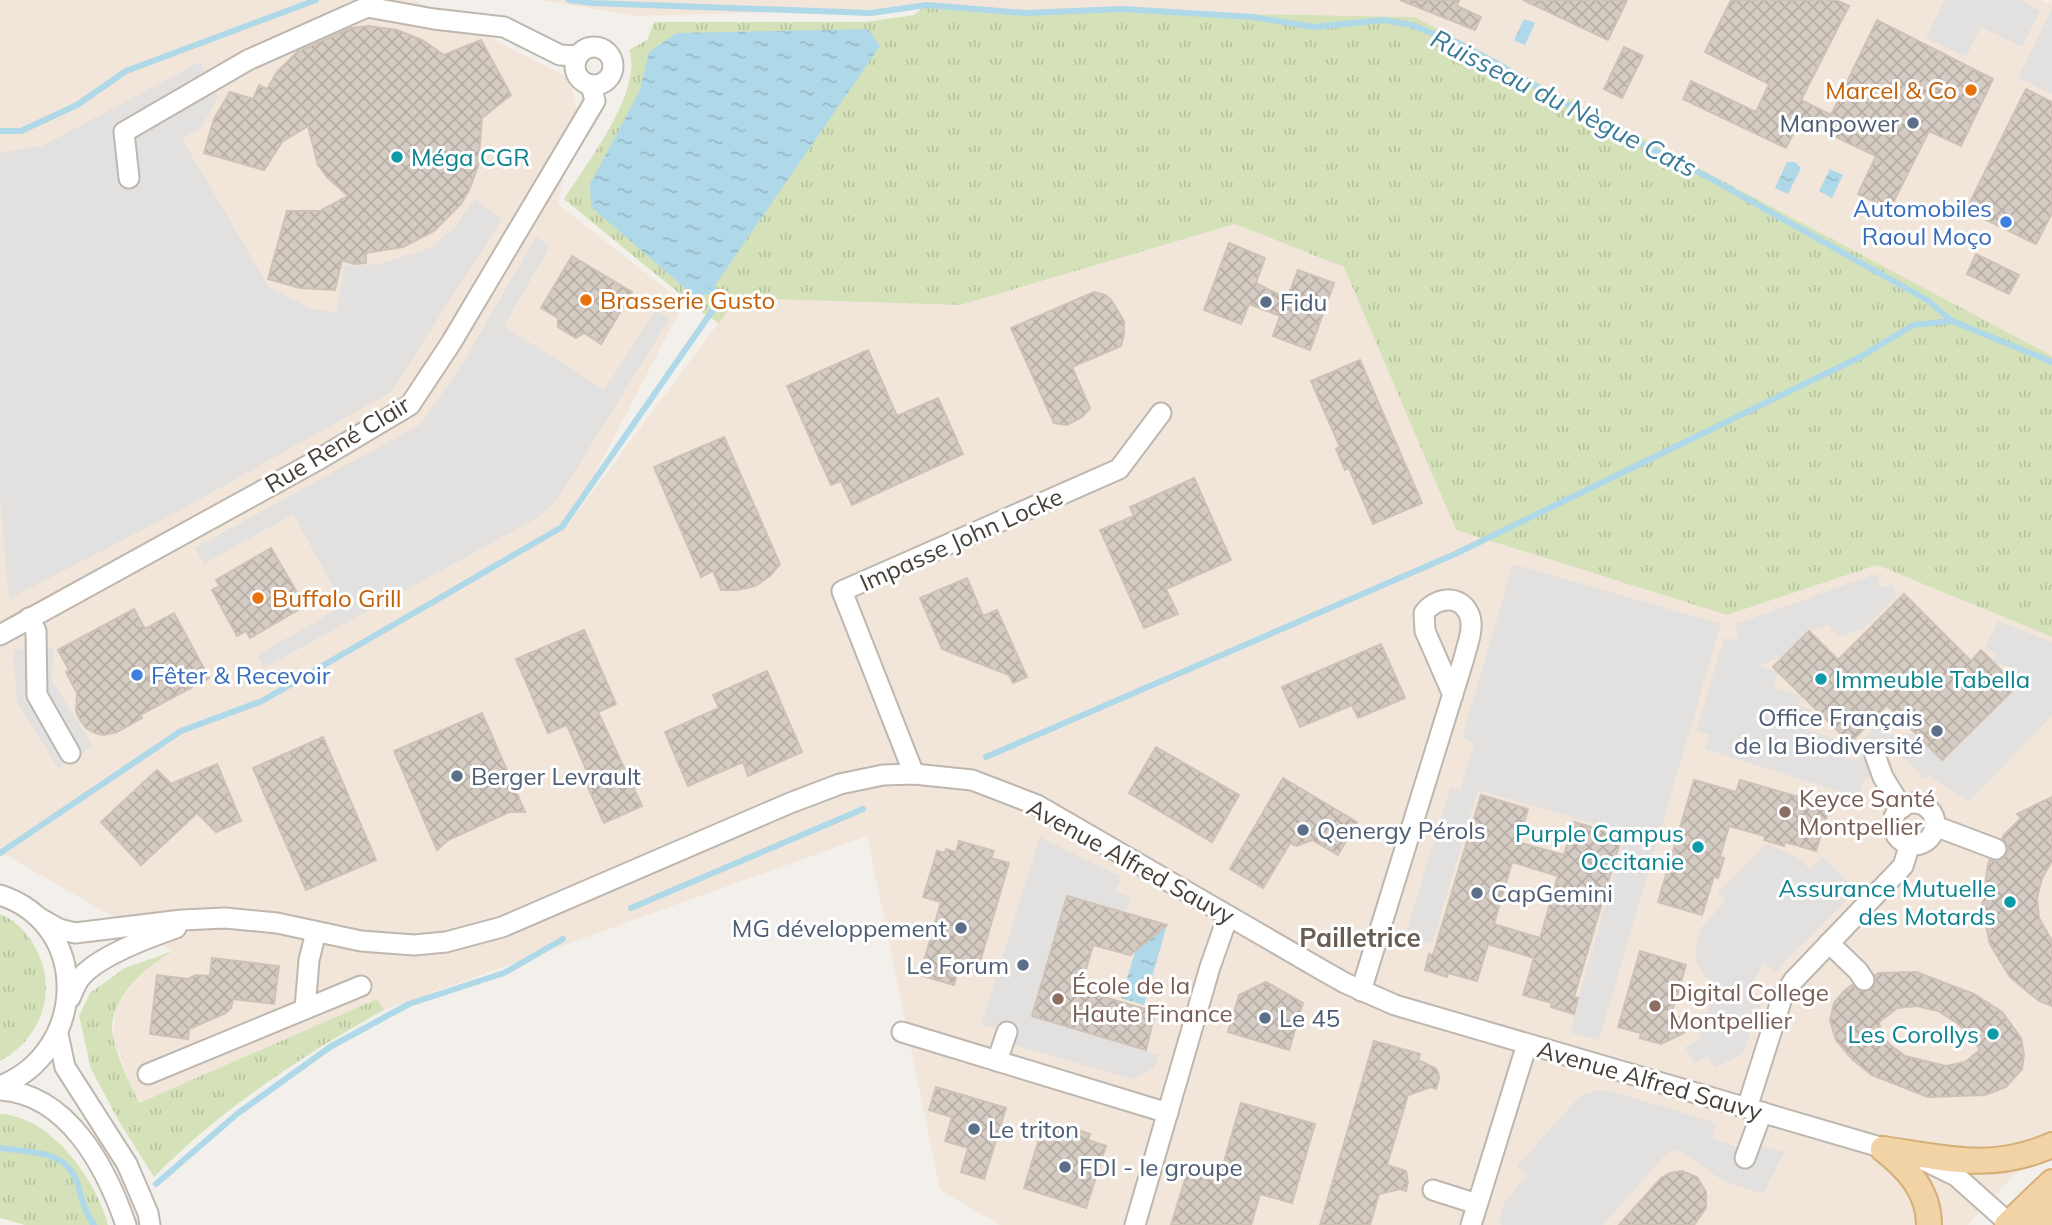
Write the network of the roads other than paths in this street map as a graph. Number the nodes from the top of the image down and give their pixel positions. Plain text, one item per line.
1 (578, 56) junction
2 (591, 85) junction
3 (129, 178) dead end
4 (1161, 413) dead end
5 (8, 630) edge
6 (1452, 695) dead end
7 (70, 753) dead end
8 (1875, 755) dead end
9 (914, 774) junction
10 (1902, 808) junction
11 (1935, 826) junction
12 (1910, 845) junction
13 (1996, 849) dead end
14 (5, 894) edge
15 (1228, 916) junction
16 (38, 917) junction
17 (225, 918) junction
18 (316, 932) junction
19 (1829, 943) junction
20 (1864, 979) dead end
21 (361, 986) dead end
22 (1361, 991) junction
23 (67, 1004) junction
24 (305, 1009) junction
25 (902, 1032) dead end
26 (1007, 1032) dead end
27 (58, 1034) junction
28 (1527, 1044) junction
29 (997, 1061) junction
30 (148, 1074) dead end
31 (0, 1088) edge
32 (1755, 1110) junction
33 (1168, 1113) junction
34 (2052, 1145) edge
35 (1883, 1149) junction
36 (1745, 1158) dead end
37 (2051, 1182) edge
38 (1433, 1190) dead end
39 (1477, 1204) junction
40 (2052, 1209) edge
41 (126, 1225) edge
42 (150, 1225) edge
43 (1135, 1225) edge
44 (1471, 1225) edge
45 (1928, 1225) edge
46 (2012, 1225) edge
47 (2036, 1225) edge

1 - 2 street
1 - 2 street
1 - 3 street
2 - 5 street, Rue René Clair
4 - 9 street, Impasse John Locke
5 - 7 street
6 - 22 street
8 - 10 street
9 - 15 street, Avenue Alfred Sauvy
9 - 18 street, Avenue Alfred Sauvy
10 - 11 street
10 - 12 street
11 - 12 street
11 - 13 street
12 - 19 street
14 - 16 street
15 - 22 street, Avenue Alfred Sauvy
15 - 33 street
16 - 17 street, Avenue Alfred Sauvy
16 - 23 street
17 - 18 street, Avenue Alfred Sauvy
17 - 23 street, Avenue Alfred Sauvy
18 - 24 street
19 - 20 street
19 - 32 street
21 - 24 street
22 - 28 street, Avenue Alfred Sauvy
23 - 27 street
24 - 30 street
25 - 29 street
26 - 29 street
27 - 31 street
27 - 42 street
28 - 32 street, Avenue Alfred Sauvy
28 - 39 street
29 - 33 street
31 - 41 street
32 - 35 street, Avenue Alfred Sauvy
32 - 36 street
33 - 43 street
34 - 35 main road
35 - 45 main road
35 - 46 street, Avenue Alfred Sauvy
37 - 46 main road
38 - 39 street
39 - 44 street
40 - 47 main road

